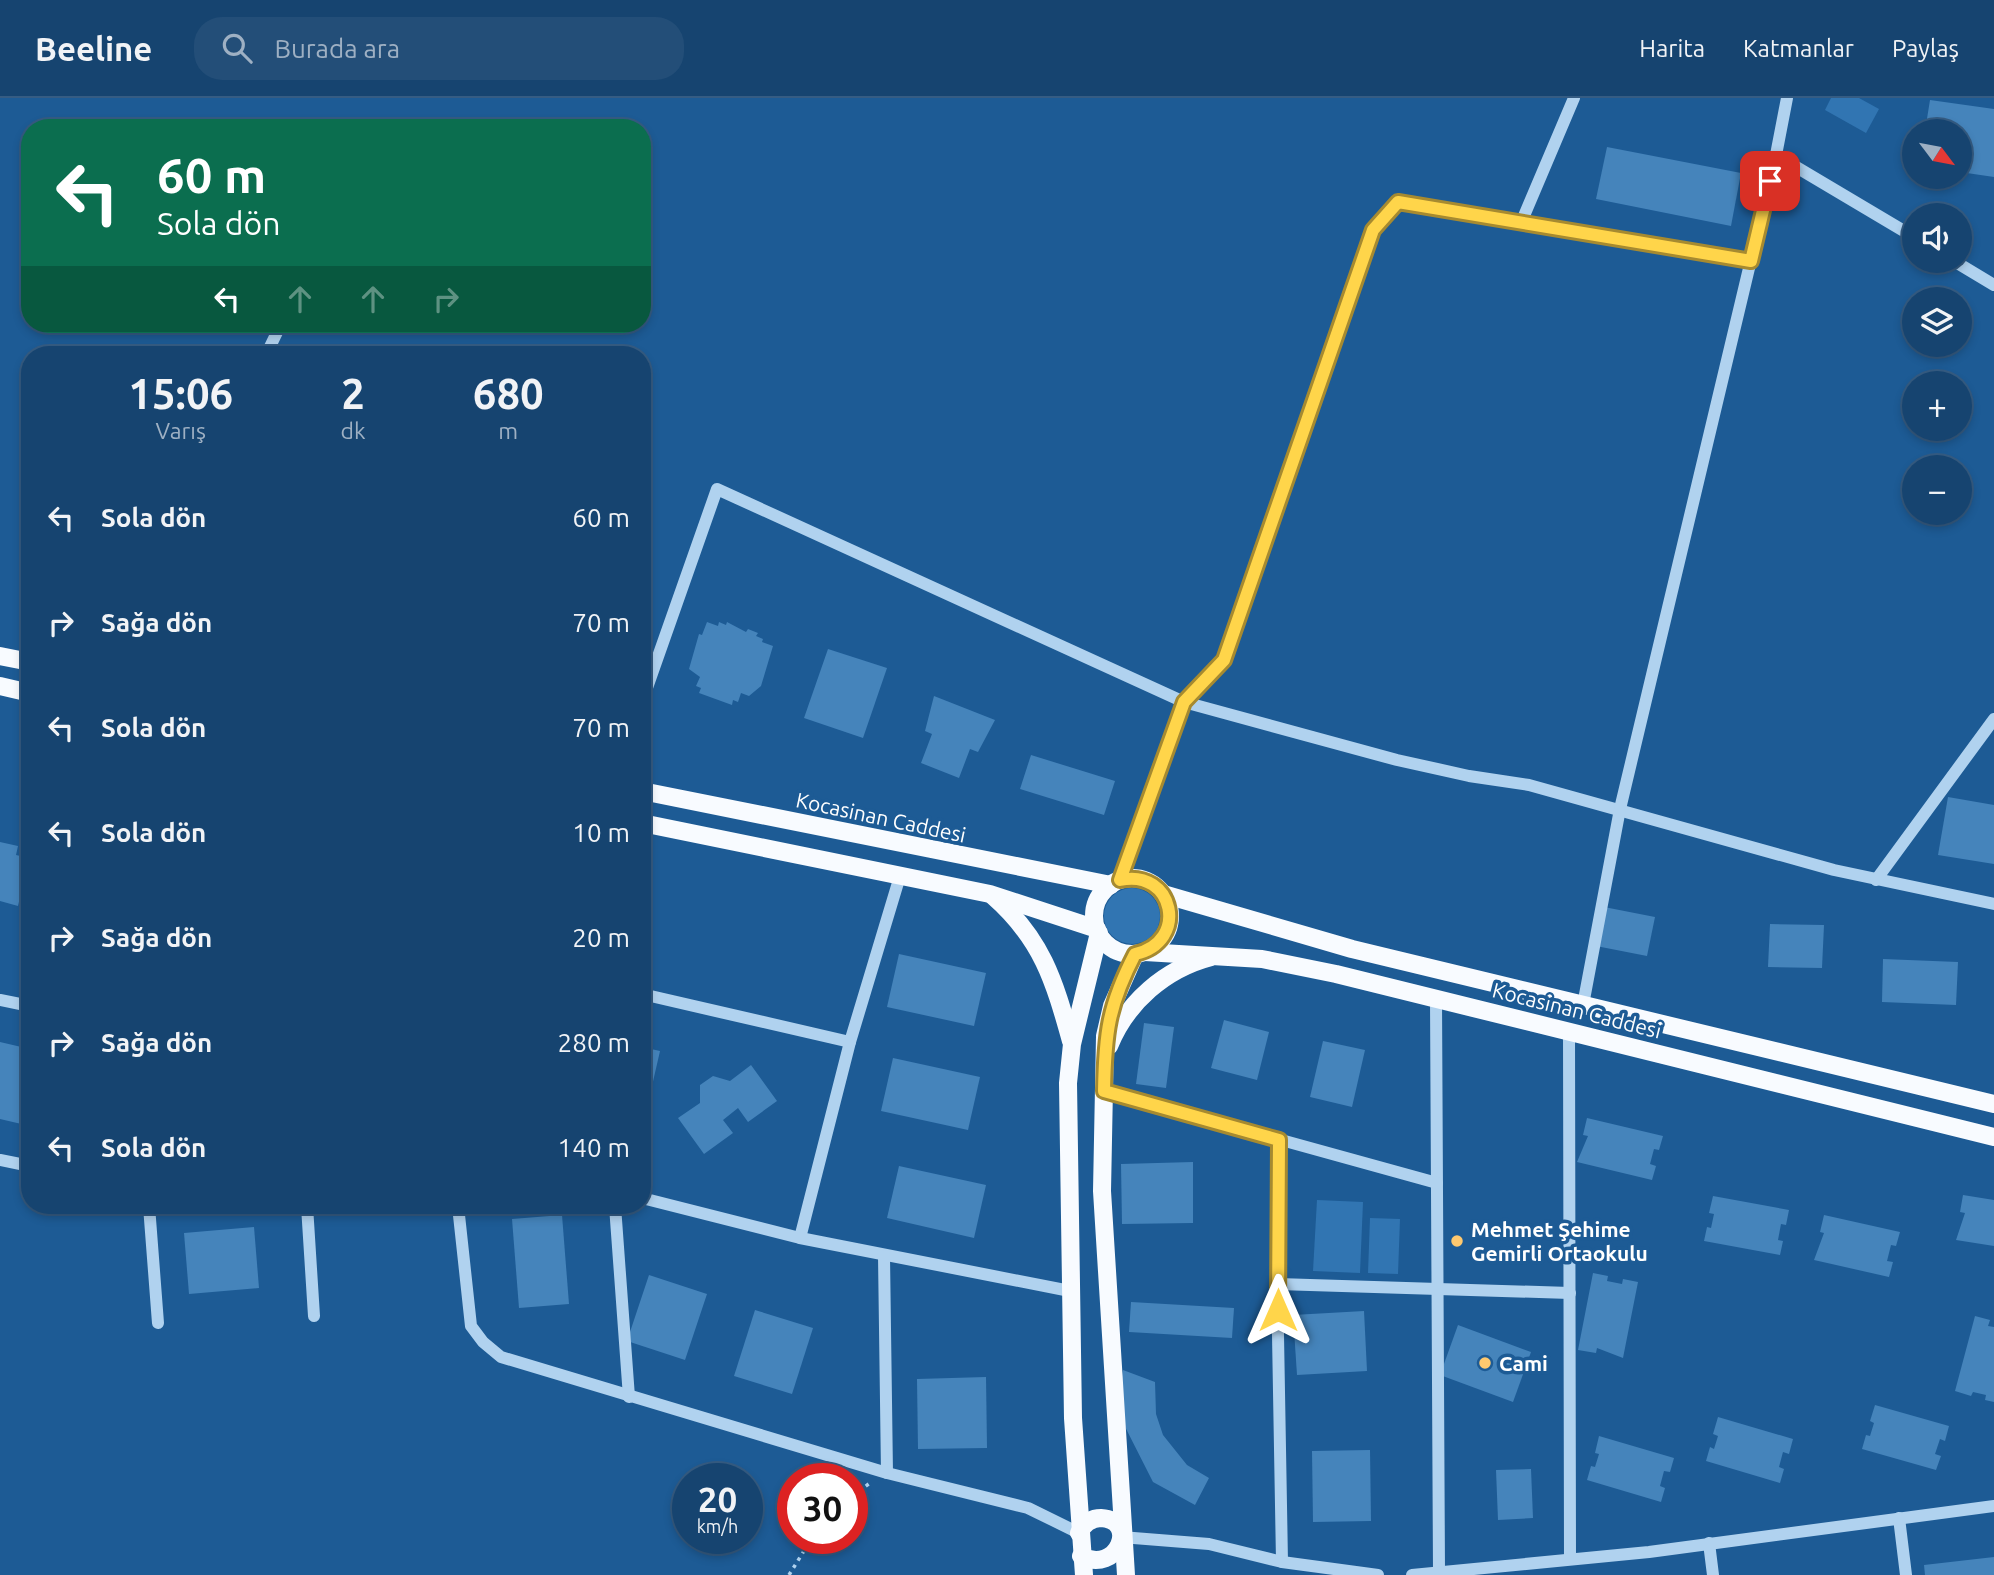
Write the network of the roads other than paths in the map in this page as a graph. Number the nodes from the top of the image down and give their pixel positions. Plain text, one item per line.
1 (1574, 98) edge
2 (1787, 98) edge
3 (1776, 155) junction
4 (1521, 223) junction
5 (1902, 230) edge
6 (1751, 261) junction
7 (1972, 272) edge
8 (1994, 285) edge
9 (0, 656) edge
10 (21, 660) edge
11 (651, 676) edge
12 (0, 686) edge
13 (21, 691) edge
14 (1184, 702) junction
15 (1994, 719) edge
16 (651, 794) edge
17 (1620, 809) junction
18 (651, 825) edge
19 (900, 876) junction
20 (1876, 880) junction
21 (1115, 883) junction
22 (990, 894) junction
23 (1163, 894) junction
24 (1994, 904) edge
25 (1098, 931) junction
26 (1140, 953) junction
27 (1223, 955) junction
28 (651, 996) edge
29 (1436, 999) junction
30 (0, 1000) edge
31 (21, 1004) edge
32 (1583, 1005) junction
33 (1569, 1032) junction
34 (850, 1042) junction
35 (1072, 1044) junction
36 (1104, 1059) junction
37 (1104, 1091) junction
38 (1994, 1104) edge
39 (1994, 1136) edge
40 (1279, 1140) junction
41 (0, 1160) edge
42 (21, 1164) edge
43 (1437, 1183) junction
44 (651, 1200) edge
45 (150, 1214) edge
46 (308, 1214) edge
47 (459, 1214) edge
48 (616, 1214) edge
49 (800, 1238) junction
50 (884, 1256) junction
51 (1278, 1284) junction
52 (1438, 1289) junction
53 (1070, 1291) junction
54 (1570, 1293) junction
55 (314, 1316) dead end
56 (158, 1323) dead end
57 (629, 1397) junction
58 (887, 1473) junction
59 (1994, 1506) edge
60 (1899, 1517) junction
61 (1079, 1533) junction
62 (1121, 1537) junction
63 (1709, 1543) junction
64 (1081, 1556) junction
65 (1570, 1559) junction
66 (1282, 1562) junction
67 (1533, 1569) edge
68 (1439, 1572) junction
69 (1084, 1575) edge
70 (1126, 1575) edge
71 (1378, 1575) edge
72 (1412, 1575) edge
73 (1713, 1575) edge
74 (1906, 1575) edge

1 - 4 street
2 - 3 street
3 - 5 street
3 - 6 street
4 - 6 street
4 - 14 street
6 - 17 street
7 - 8 street
9 - 10 main road
11 - 14 street
12 - 13 main road
14 - 17 street
14 - 21 street
15 - 20 street
16 - 21 main road, Kocasinan Caddesi
17 - 20 street
17 - 32 street
18 - 19 main road
19 - 22 main road
19 - 34 street
20 - 24 street
21 - 23 main road
21 - 25 main road
22 - 25 main road
22 - 35 main road
23 - 26 main road
23 - 32 main road, Kocasinan Caddesi
25 - 26 main road
25 - 35 main road
26 - 27 main road, Kocasinan Caddesi
26 - 36 main road
27 - 29 main road, Kocasinan Caddesi
27 - 36 main road
28 - 34 street
29 - 33 main road, Kocasinan Caddesi
29 - 43 street
30 - 31 street
32 - 38 main road, Kocasinan Caddesi
33 - 39 main road, Kocasinan Caddesi
33 - 54 street
34 - 49 street
35 - 53 main road
36 - 37 main road
37 - 40 street
37 - 62 main road
40 - 43 street
40 - 51 street
41 - 42 street
43 - 52 street
44 - 49 street
45 - 56 street
46 - 55 street
47 - 57 street
48 - 57 street
49 - 50 street
50 - 53 street
50 - 58 street
51 - 52 street
51 - 66 street
52 - 54 street
52 - 68 street
53 - 61 main road
54 - 65 street
57 - 58 street
58 - 61 street
59 - 60 street
60 - 63 street
60 - 74 street
61 - 62 main road
61 - 64 main road
62 - 64 main road
62 - 66 street
62 - 70 main road
63 - 65 street
63 - 73 street
64 - 69 main road
65 - 67 street
66 - 71 street
67 - 68 street
68 - 72 street

